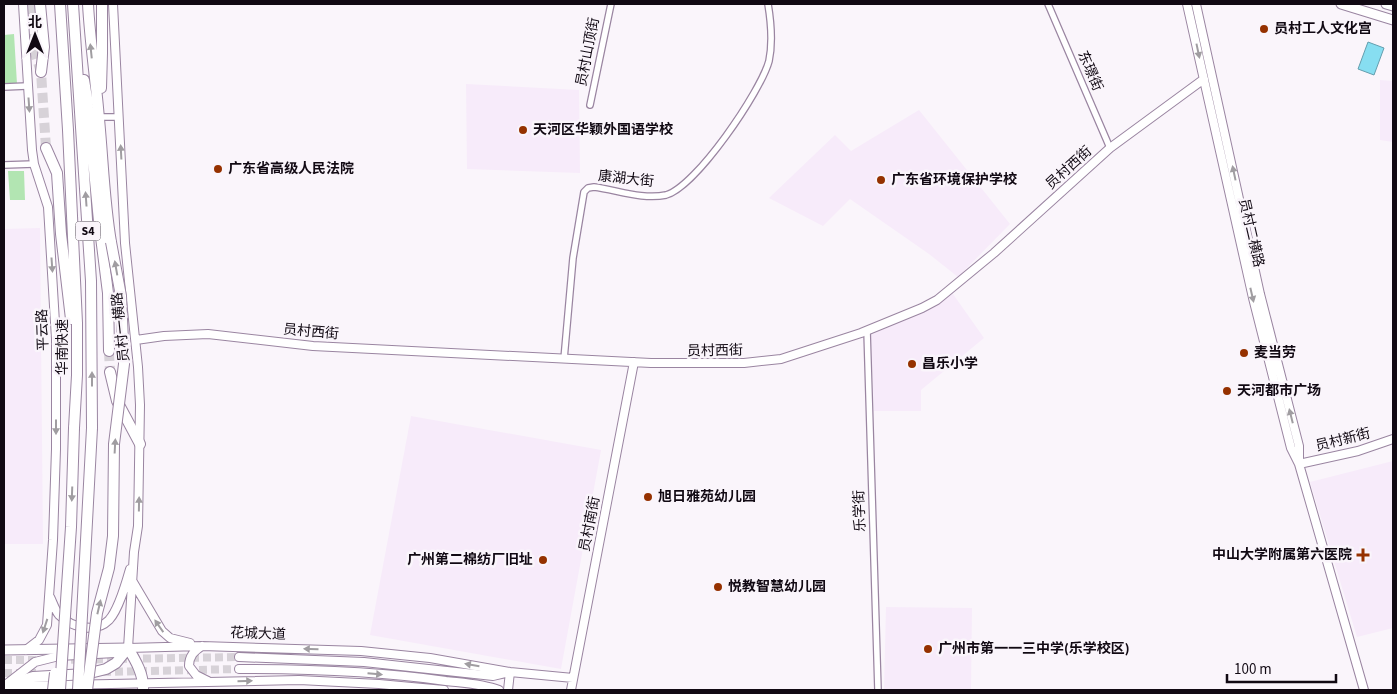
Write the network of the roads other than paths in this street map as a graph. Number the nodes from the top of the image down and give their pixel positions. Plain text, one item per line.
1 (23, 4) edge
2 (40, 4) edge
3 (60, 4) edge
4 (73, 4) edge
5 (88, 4) edge
6 (102, 4) edge
7 (114, 4) edge
8 (611, 4) edge
9 (768, 4) edge
10 (1048, 4) edge
11 (1187, 4) edge
12 (1196, 4) edge
13 (1342, 4) edge
14 (1386, 4) edge
15 (1393, 6) edge
16 (1393, 20) edge
17 (75, 35) junction
18 (41, 72) dead end
19 (1204, 79) junction
20 (27, 86) junction
21 (4, 87) edge
22 (590, 105) dead end
23 (99, 117) junction
24 (119, 117) junction
25 (46, 148) tunnel mouth
26 (1110, 148) junction
27 (4, 164) edge
28 (34, 164) junction
29 (867, 330) junction
30 (136, 340) junction
31 (110, 351) tunnel mouth
32 (564, 359) junction
33 (634, 362) junction
34 (110, 372) tunnel mouth
35 (74, 428) junction
36 (1393, 440) edge
37 (140, 444) junction
38 (1299, 464) junction
39 (134, 552) junction
40 (132, 581) junction
41 (50, 595) junction
42 (65, 626) junction
43 (202, 646) junction
44 (128, 648) junction
45 (4, 650) edge
46 (26, 650) junction
47 (239, 657) tunnel mouth
48 (239, 669) tunnel mouth
49 (510, 672) junction
50 (573, 678) junction
51 (210, 682) junction
52 (4, 687) edge
53 (143, 687) edge
54 (53, 690) edge
55 (60, 690) edge
56 (78, 690) edge
57 (87, 690) edge
58 (444, 690) edge
59 (499, 690) edge
60 (508, 690) edge
61 (571, 690) edge
62 (878, 690) edge
63 (1364, 690) edge

1 - 20 street, 平云路
2 - 18 highway
3 - 35 highway, 华南快速 / S4
4 - 17 highway, 华南快速 / S4
23 -> 5 highway
6 - 23 highway
7 - 24 street, 员村一横路
8 - 22 street, 员村山顶街
9 - 32 street, 康湖大街
10 - 26 street, 东璟街
11 -> 19 street, 员村二横路
38 -> 12 street, 员村二横路
13 - 16 main road
14 - 15 main road
17 - 31 highway
56 -> 17 highway, 华南快速 / S4, bridge
19 - 26 street, 员村西街
19 -> 38 street, 员村二横路
20 - 21 street
20 -> 28 street, 平云路
23 - 24 street
57 -> 23 highway, bridge
30 -> 24 street, 员村一横路
25 - 35 highway
26 - 29 street, 员村西街
27 - 28 street
28 -> 41 street, 平云路
29 - 33 street, 员村西街
29 - 62 street, 乐学街
30 - 32 street, 员村西街
30 - 37 street, 员村一横路
32 - 33 street, 员村西街
33 - 50 street, 员村南街
34 - 37 highway
35 -> 42 highway, 华南快速 / S4, bridge
36 - 38 street, 员村新街
39 -> 37 street, 员村一横路
38 - 63 street, 员村二横路
39 - 40 street, 员村一横路
39 - 41 street
43 -> 40 street
40 - 44 street, 员村一横路
41 -> 46 street, 平云路
42 - 54 highway, bridge
42 - 55 highway, 华南快速 / S4, bridge
43 - 44 street, 花城大道
49 -> 43 street, 花城大道
43 - 51 street
44 - 46 main road, 花城大道
44 - 52 street
44 - 52 highway
44 - 53 highway
45 - 46 main road, 花城大道
47 - 49 street, 花城大道
48 -> 59 street
49 - 50 street, 花城大道
49 - 60 street
50 - 61 street, 员村南街
51 - 53 street
51 -> 58 street
52 - 53 street

